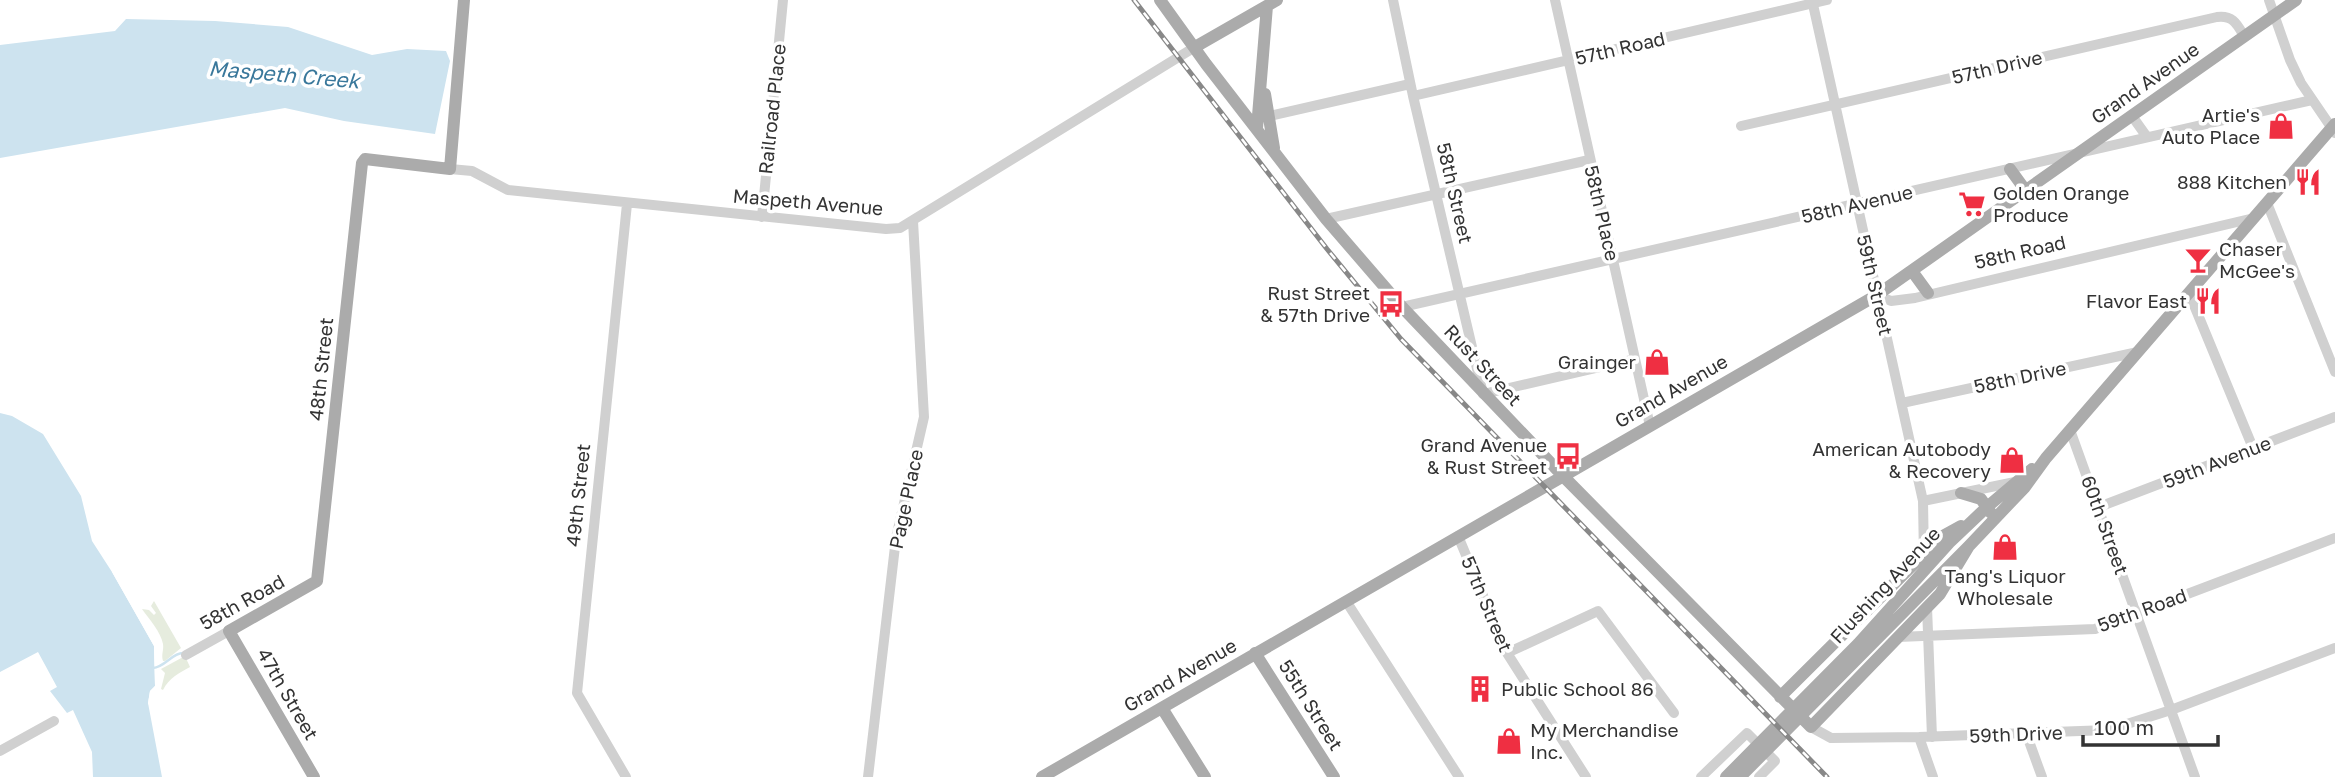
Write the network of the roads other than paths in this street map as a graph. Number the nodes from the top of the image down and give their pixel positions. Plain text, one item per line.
1 (464, 0) edge
2 (783, 0) edge
3 (1160, 0) edge
4 (1393, 0) edge
5 (1555, 0) edge
6 (1827, 0) edge
7 (2269, 0) edge
8 (2296, 0) edge
9 (1272, 2) edge
10 (1812, 2) edge
11 (2274, 16) junction
12 (2244, 36) junction
13 (1195, 47) junction
14 (1567, 60) junction
15 (1262, 76) junction
16 (1410, 84) junction
17 (1413, 96) junction
18 (2312, 100) junction
19 (1835, 104) junction
20 (1269, 116) junction
21 (2132, 116) junction
22 (1741, 126) dead end
23 (1258, 128) junction
24 (2334, 128) edge
25 (2147, 137) junction
26 (1274, 150) junction
27 (2079, 153) junction
28 (1590, 160) junction
29 (363, 161) joint
30 (450, 169) junction
31 (2010, 169) junction
32 (2026, 191) junction
33 (1436, 194) junction
34 (2267, 203) junction
35 (627, 204) junction
36 (1857, 204) junction
37 (762, 217) junction
38 (2253, 218) junction
39 (1326, 219) junction
40 (913, 221) junction
41 (1612, 259) junction
42 (1912, 271) junction
43 (1928, 293) junction
44 (2189, 293) junction
45 (1459, 294) junction
46 (1877, 295) junction
47 (1402, 307) junction
48 (2138, 352) junction
49 (1635, 359) junction
50 (2335, 372) edge
51 (1483, 394) junction
52 (1902, 403) junction
53 (2335, 417) edge
54 (1650, 425) junction
55 (2070, 430) junction
56 (2253, 448) junction
57 (2046, 458) junction
58 (1563, 476) junction
59 (2018, 481) junction
60 (1961, 493) junction
61 (1923, 501) junction
62 (1987, 506) junction
63 (2099, 507) junction
64 (1995, 519) junction
65 (1968, 524) junction
66 (1458, 536) junction
67 (2335, 538) edge
68 (1969, 546) junction
69 (1923, 555) junction
70 (1924, 571) junction
71 (317, 582) joint
72 (1346, 601) junction
73 (1927, 607) junction
74 (2137, 613) junction
75 (229, 631) junction
76 (1898, 636) junction
77 (1929, 636) junction
78 (2335, 648) edge
79 (1255, 653) junction
80 (1507, 653) junction
81 (186, 655) dead end
82 (1782, 699) junction
83 (1161, 708) junction
84 (2171, 710) junction
85 (1674, 713) dead end
86 (54, 721) dead end
87 (1807, 724) junction
88 (2026, 733) junction
89 (1919, 737) junction
90 (1932, 737) junction
91 (0, 751) edge
92 (314, 777) edge
93 (626, 777) edge
94 (868, 777) edge
95 (1042, 777) edge
96 (1205, 777) edge
97 (1334, 777) edge
98 (1459, 777) edge
99 (1586, 777) edge
100 (1701, 777) edge
101 (1726, 777) edge
102 (1740, 777) edge
103 (1759, 777) edge
104 (1933, 777) edge
105 (2042, 777) edge
106 (2195, 777) edge

1 - 30 main road
2 - 37 street, Railroad Place
3 - 13 main road, Rust Street
4 - 16 street, 58th Street
5 - 14 street, 58th Place
6 - 10 street, 57th Road
7 - 11 street
8 - 11 main road, Grand Avenue
9 - 13 main road, Maspeth Avenue
9 - 15 main road
10 - 14 street, 57th Road
10 - 19 street, 59th Street
11 - 12 main road, Grand Avenue
11 - 18 street
12 - 19 street, 57th Drive
12 - 21 main road, Grand Avenue
13 - 23 main road, Rust Street
13 - 40 street, Maspeth Avenue
14 - 17 street, 57th Road
14 - 28 street, 58th Place
15 - 20 main road
15 - 23 main road
16 - 17 street, 58th Street
16 - 20 street
17 - 33 street, 58th Street
18 - 24 street
18 - 25 street, 58th Avenue
19 - 22 street, 57th Drive
19 - 36 street, 59th Street
20 - 26 main road
21 - 25 street
21 - 27 main road, Grand Avenue
23 - 26 main road, Rust Street
24 - 34 main road, Flushing Avenue
25 - 27 street, 58th Avenue
26 - 39 main road, Rust Street
27 - 31 street, 58th Avenue
27 - 32 main road, Grand Avenue
28 - 33 street
28 - 41 street, 58th Place
29 - 30 main road, Maspeth Avenue
29 - 71 main road, 48th Street
30 - 35 street, Maspeth Avenue
31 - 32 main road
31 - 36 street, 58th Avenue
32 - 42 main road, Grand Avenue
33 - 39 street
33 - 45 street, 58th Street
34 - 38 main road, Flushing Avenue
34 - 50 street
35 - 37 street, Maspeth Avenue
35 - 93 street, 49th Street
36 - 41 street, 58th Avenue
36 - 46 street, 59th Street
37 - 40 street, Maspeth Avenue
38 - 43 street, 58th Road
38 - 44 main road, Flushing Avenue
39 - 47 main road, Rust Street
40 - 94 street, Page Place
41 - 45 street, 58th Avenue
41 - 49 street, 58th Place
42 - 43 main road
42 - 46 main road, Grand Avenue
43 - 46 street, 58th Road
44 - 48 main road, Flushing Avenue
44 - 56 street
45 - 47 street, 58th Avenue
45 - 51 street, 58th Street
46 - 52 street, 59th Street
46 - 54 main road, Grand Avenue
47 - 51 main road, Rust Street
48 - 52 street, 58th Drive
48 - 55 main road, Flushing Avenue
49 - 51 street
49 - 54 street, 58th Place
51 - 58 main road, Rust Street
52 - 61 street, 59th Street
53 - 56 street, 59th Avenue
54 - 58 main road, Grand Avenue
55 - 57 main road, Flushing Avenue
55 - 63 street, 60th Street
56 - 63 street, 59th Avenue
57 - 59 main road, Flushing Avenue
57 - 64 main road, Flushing Avenue
58 - 66 main road, Grand Avenue
58 - 82 main road, Rust Street
59 - 60 street
59 - 62 main road, Flushing Avenue
60 - 61 street
60 - 62 main road
61 - 69 street, 59th Street
62 - 64 main road
62 - 65 main road, Flushing Avenue
63 - 74 street, 60th Street
64 - 68 main road, Flushing Avenue
65 - 69 main road
65 - 70 main road, Flushing Avenue
66 - 72 main road, Grand Avenue
66 - 80 street, 57th Street
67 - 74 street, 59th Road
68 - 73 main road
68 - 102 main road, Flushing Avenue
69 - 70 street, 59th Street
69 - 82 main road
70 - 101 main road, Flushing Avenue
71 - 75 main road, 58th Road
72 - 79 main road, Grand Avenue
72 - 98 street
73 - 76 main road
73 - 77 street
74 - 77 street, 59th Road
74 - 84 street, 60th Street
75 - 81 street, 58th Road
75 - 92 main road, 47th Street
76 - 77 street, 59th Road
76 - 87 main road
77 - 90 street
78 - 84 street, 59th Drive
79 - 83 main road, Grand Avenue
79 - 97 main road, 55th Street
80 - 85 street
80 - 99 street, 57th Street
82 - 87 main road, Rust Street
83 - 95 main road, Grand Avenue
83 - 96 main road
84 - 88 street, 59th Drive
84 - 106 street, 60th Street
86 - 91 street
87 - 89 street, 59th Drive
88 - 90 street, 59th Drive
88 - 105 street
89 - 90 street, 59th Drive
89 - 104 street
100 - 103 street

